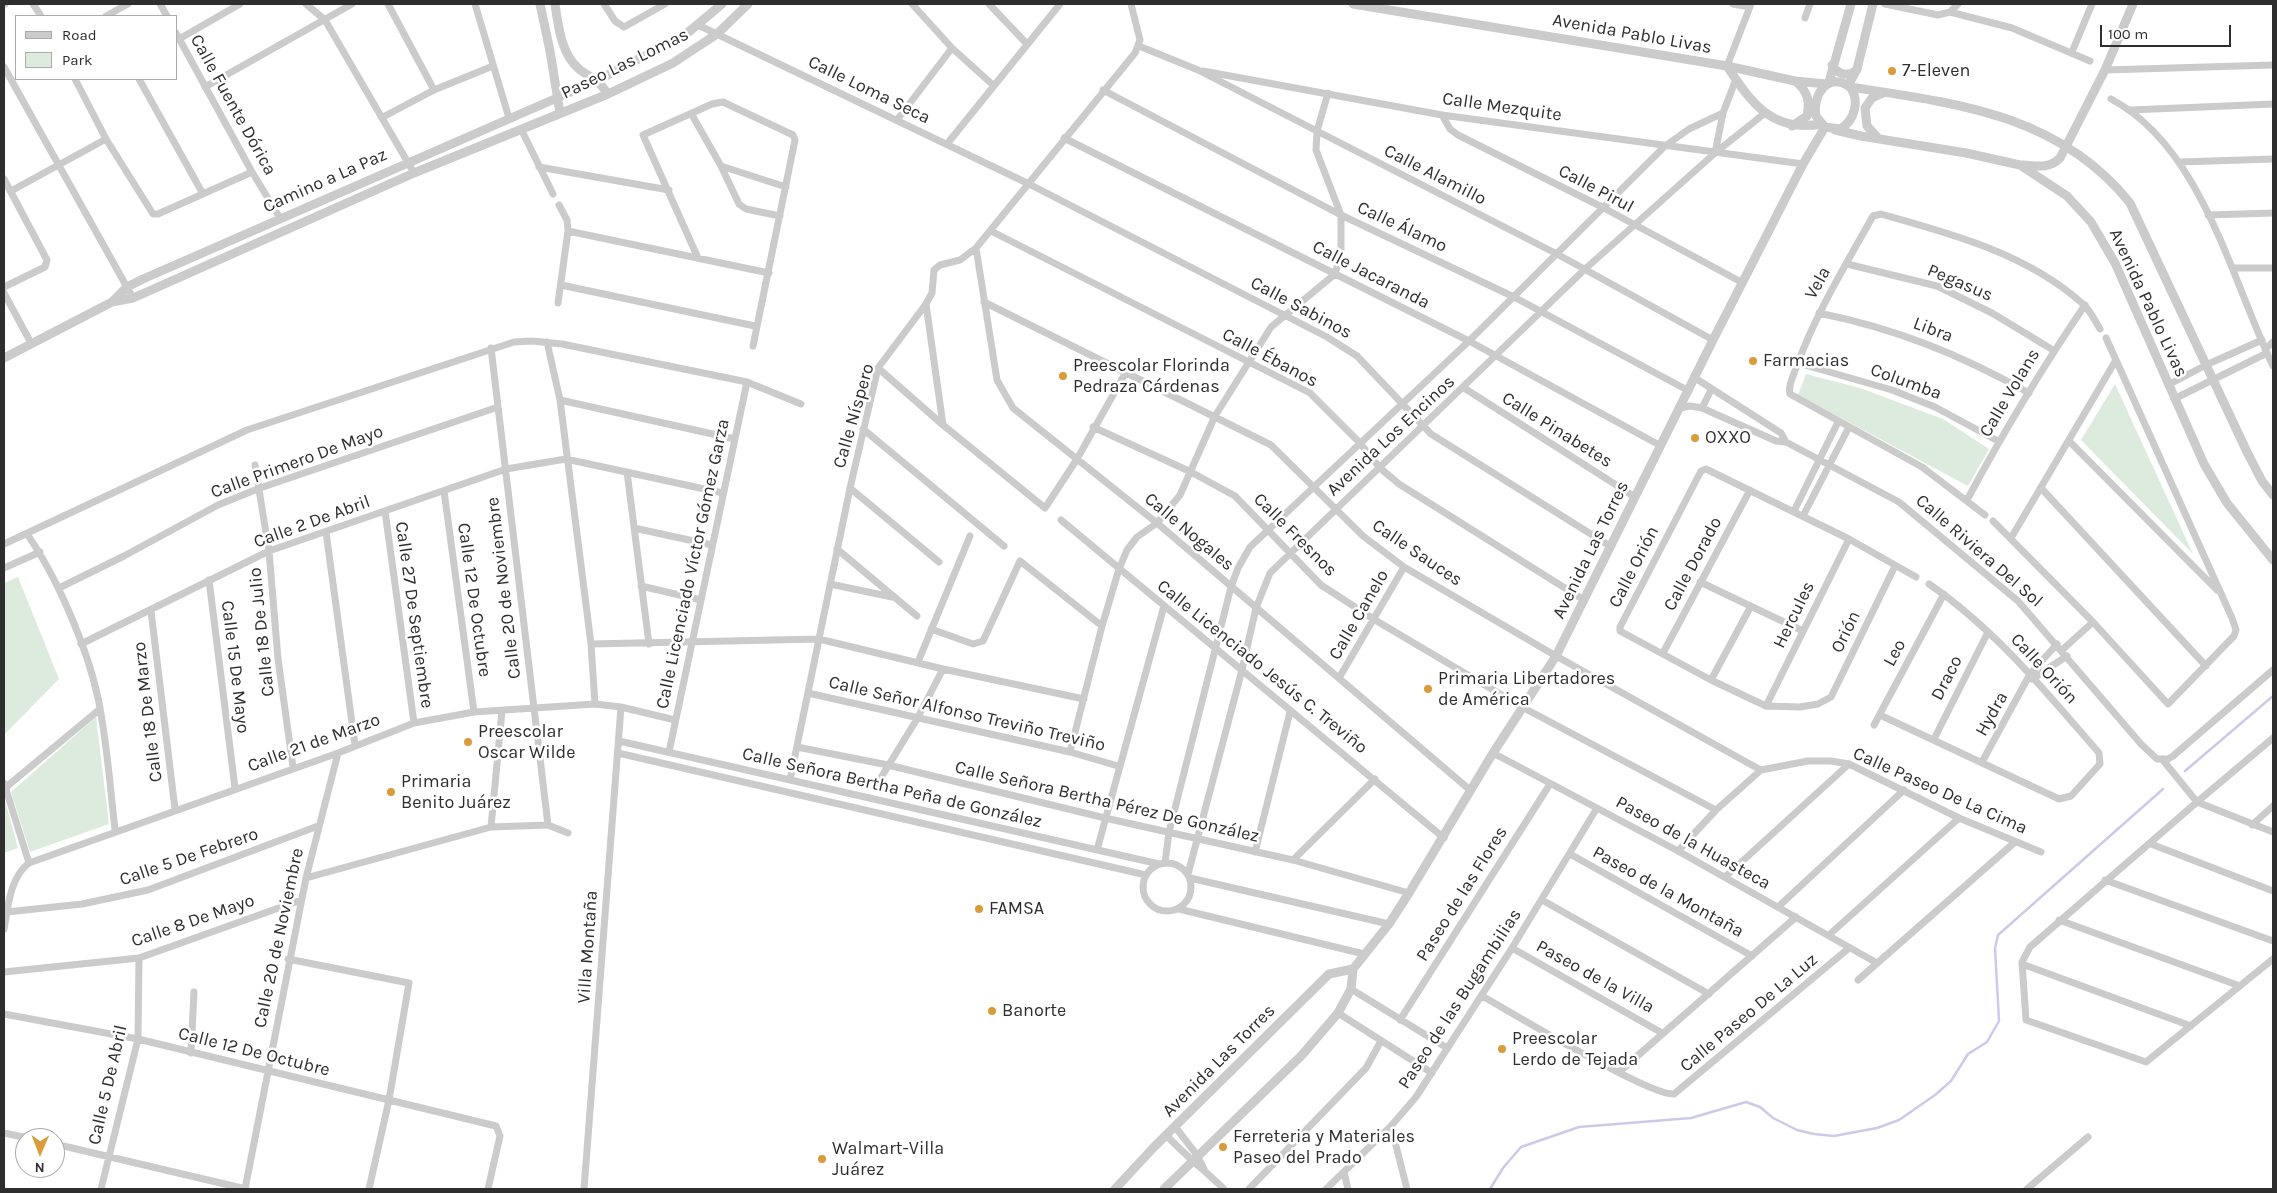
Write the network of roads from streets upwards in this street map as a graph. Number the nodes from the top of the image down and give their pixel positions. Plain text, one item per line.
1 (34, 4) edge
2 (128, 4) edge
3 (160, 4) edge
4 (240, 4) edge
5 (306, 4) edge
6 (352, 4) edge
7 (388, 4) edge
8 (475, 4) edge
9 (540, 4) edge
10 (555, 4) edge
11 (604, 4) edge
12 (665, 4) edge
13 (722, 4) edge
14 (748, 4) edge
15 (912, 4) edge
16 (989, 4) edge
17 (1060, 4) edge
18 (1131, 4) edge
19 (1353, 4) edge
20 (1733, 4) edge
21 (1810, 4) edge
22 (1851, 4) edge
23 (1873, 4) edge
24 (1885, 4) edge
25 (1945, 4) edge
26 (1958, 4) edge
27 (2092, 4) edge
28 (2133, 4) edge
29 (1751, 5) edge
30 (1950, 12) junction
31 (40, 15) edge
32 (108, 15) edge
33 (166, 15) edge
34 (1805, 18) dead end
35 (325, 20) junction
36 (698, 25) junction
37 (717, 34) junction
38 (178, 36) edge
39 (1028, 44) junction
40 (1139, 46) junction
41 (952, 48) junction
42 (2072, 52) junction
43 (2090, 60) dead end
44 (1832, 65) junction
45 (2273, 65) edge
46 (493, 66) junction
47 (1728, 66) junction
48 (4, 67) edge
49 (1857, 69) junction
50 (1198, 70) junction
51 (2105, 70) junction
52 (1736, 79) junction
53 (76, 80) edge
54 (140, 80) edge
55 (598, 80) junction
56 (1795, 81) junction
57 (1828, 83) junction
58 (993, 85) junction
59 (1849, 86) junction
60 (205, 87) junction
61 (434, 90) junction
62 (1103, 90) junction
63 (1886, 92) junction
64 (1328, 93) junction
65 (608, 94) junction
66 (556, 99) junction
67 (2111, 99) dead end
68 (2273, 104) edge
69 (528, 110) junction
70 (2130, 110) junction
71 (560, 113) junction
72 (1723, 113) junction
73 (1765, 113) junction
74 (692, 114) junction
75 (1442, 115) junction
76 (383, 117) junction
77 (509, 118) junction
78 (897, 120) junction
79 (533, 124) junction
80 (1792, 126) junction
81 (1823, 126) junction
82 (520, 129) junction
83 (1834, 130) junction
84 (1317, 131) junction
85 (1064, 138) junction
86 (106, 139) junction
87 (1879, 139) junction
88 (947, 144) junction
89 (1665, 146) junction
90 (2068, 146) junction
91 (1715, 153) junction
92 (2273, 159) edge
93 (408, 162) junction
94 (2178, 162) junction
95 (59, 164) junction
96 (1803, 164) junction
97 (2020, 165) junction
98 (721, 166) junction
99 (539, 167) junction
100 (252, 172) junction
101 (414, 173) junction
102 (4, 179) edge
103 (1027, 183) junction
104 (786, 187) junction
105 (669, 190) junction
106 (11, 191) junction
107 (203, 194) junction
108 (553, 194) dead end
109 (322, 200) junction
110 (559, 205) dead end
111 (1602, 207) junction
112 (328, 212) junction
113 (2273, 213) edge
114 (1341, 214) junction
115 (2208, 215) junction
116 (780, 216) junction
117 (280, 218) junction
118 (1633, 226) junction
119 (568, 231) junction
120 (991, 231) junction
121 (976, 248) junction
122 (1557, 254) junction
123 (698, 258) junction
124 (1847, 264) junction
125 (2233, 268) junction
126 (2273, 268) edge
127 (1584, 270) junction
128 (769, 273) junction
129 (1335, 274) junction
130 (1743, 283) junction
131 (560, 285) junction
132 (4, 287) edge
133 (127, 287) junction
134 (4, 294) edge
135 (1514, 297) junction
136 (133, 298) junction
137 (112, 302) junction
138 (984, 302) junction
139 (558, 303) dead end
140 (926, 304) junction
141 (2085, 305) junction
142 (1540, 312) junction
143 (1819, 313) junction
144 (1285, 315) junction
145 (755, 326) junction
146 (2100, 329) dead end
147 (2106, 338) dead end
148 (1713, 340) junction
149 (2262, 340) junction
150 (1469, 341) junction
151 (547, 342) junction
152 (2273, 342) edge
153 (31, 343) junction
154 (753, 346) dead end
155 (491, 348) junction
156 (2054, 350) junction
157 (2266, 351) junction
158 (2232, 354) junction
159 (1496, 355) junction
160 (4, 358) edge
161 (2116, 360) junction
162 (1248, 363) junction
163 (1798, 363) junction
164 (2206, 365) junction
165 (2238, 366) junction
166 (2273, 366) edge
167 (878, 368) junction
168 (1126, 372) junction
169 (1695, 378) junction
170 (2213, 380) junction
171 (747, 382) junction
172 (2168, 385) junction
173 (1464, 388) junction
174 (1711, 390) junction
175 (1689, 391) junction
176 (2029, 393) junction
177 (2174, 399) junction
178 (560, 400) junction
179 (1402, 402) junction
180 (801, 404) dead end
181 (498, 407) junction
182 (1680, 408) junction
183 (1702, 408) junction
184 (1744, 410) junction
185 (1215, 416) junction
186 (1838, 422) junction
187 (1737, 423) junction
188 (943, 425) junction
189 (1422, 426) junction
190 (1093, 427) junction
191 (1849, 427) junction
192 (863, 429) junction
193 (735, 438) junction
194 (1998, 441) junction
195 (1786, 442) junction
196 (2070, 442) junction
197 (1360, 443) junction
198 (1661, 446) junction
199 (1819, 457) junction
200 (566, 459) junction
201 (1077, 460) junction
202 (1830, 464) junction
203 (255, 465) dead end
204 (506, 468) junction
205 (1380, 468) junction
206 (627, 472) junction
207 (1191, 472) junction
208 (1314, 486) junction
209 (1805, 486) junction
210 (260, 488) junction
211 (850, 488) junction
212 (2041, 488) junction
213 (1750, 490) junction
214 (444, 491) junction
215 (1816, 491) junction
216 (723, 493) junction
217 (2273, 495) edge
218 (1635, 497) junction
219 (1967, 500) junction
220 (1335, 508) junction
221 (385, 511) junction
222 (1794, 511) junction
223 (1985, 515) dead end
224 (1804, 516) junction
225 (1061, 520) dead end
226 (1993, 521) dead end
227 (1157, 523) junction
228 (634, 528) junction
229 (1268, 529) junction
230 (326, 532) junction
231 (27, 534) junction
232 (970, 536) dead end
233 (2011, 538) junction
234 (1850, 539) junction
235 (4, 544) edge
236 (712, 545) junction
237 (1004, 546) dead end
238 (1610, 546) junction
239 (837, 549) junction
240 (268, 551) junction
241 (40, 552) junction
242 (1290, 552) junction
243 (2273, 560) edge
244 (939, 562) dead end
245 (1895, 566) junction
246 (1404, 567) junction
247 (4, 568) edge
248 (1119, 569) junction
249 (1916, 578) dead end
250 (209, 580) junction
251 (1700, 582) junction
252 (830, 584) junction
253 (1930, 584) dead end
254 (641, 586) junction
255 (1231, 587) junction
256 (59, 588) junction
257 (1944, 594) junction
258 (2221, 594) junction
259 (892, 597) junction
260 (701, 600) junction
261 (1584, 600) junction
262 (1164, 606) junction
263 (1751, 606) junction
264 (1256, 608) junction
265 (151, 611) junction
266 (916, 616) dead end
267 (1375, 620) junction
268 (2093, 622) junction
269 (1102, 626) junction
270 (931, 630) junction
271 (1802, 631) junction
272 (1988, 632) junction
273 (819, 639) junction
274 (80, 644) junction
275 (591, 644) junction
276 (649, 644) junction
277 (692, 644) junction
278 (1215, 649) junction
279 (2062, 650) junction
280 (1662, 654) junction
281 (1556, 656) junction
282 (918, 662) junction
283 (2206, 666) junction
284 (943, 669) junction
285 (1242, 670) junction
286 (2273, 670) edge
287 (2031, 677) junction
288 (1339, 678) junction
289 (1711, 680) junction
290 (808, 693) junction
291 (1084, 699) junction
292 (595, 704) junction
293 (1818, 704) joint
294 (1766, 706) junction
295 (533, 707) junction
296 (621, 707) junction
297 (1522, 707) junction
298 (100, 709) junction
299 (502, 711) junction
300 (474, 712) junction
301 (1290, 712) junction
302 (1880, 714) junction
303 (917, 719) junction
304 (675, 720) junction
305 (414, 723) junction
306 (1874, 725) dead end
307 (2273, 738) edge
308 (1934, 739) junction
309 (619, 741) junction
310 (355, 745) junction
311 (797, 747) junction
312 (669, 752) junction
313 (1070, 752) junction
314 (338, 753) junction
315 (618, 753) junction
316 (1493, 753) junction
317 (2162, 760) junction
318 (711, 762) junction
319 (1982, 762) junction
320 (1848, 764) junction
321 (888, 765) junction
322 (1118, 766) junction
323 (293, 767) junction
324 (1762, 770) junction
325 (708, 774) junction
326 (790, 780) junction
327 (1375, 780) junction
328 (877, 784) dead end
329 (1550, 784) junction
330 (4, 786) edge
331 (235, 788) junction
332 (1470, 790) junction
333 (1904, 790) junction
334 (2197, 802) junction
335 (2273, 806) edge
336 (1597, 808) junction
337 (174, 809) junction
338 (1716, 810) junction
339 (1105, 818) junction
340 (1959, 818) junction
341 (548, 825) junction
342 (2252, 825) junction
343 (318, 826) junction
344 (492, 827) junction
345 (115, 830) junction
346 (1169, 832) junction
347 (2273, 832) edge
348 (568, 833) dead end
349 (1444, 838) junction
350 (1196, 839) junction
351 (2015, 842) junction
352 (2150, 844) junction
353 (1097, 850) junction
354 (1678, 851) junction
355 (1255, 852) junction
356 (2041, 852) dead end
357 (1570, 854) junction
358 (1293, 860) junction
359 (29, 863) junction
360 (1162, 863) junction
361 (1146, 875) junction
362 (1189, 876) junction
363 (1726, 877) junction
364 (306, 878) junction
365 (2105, 880) junction
366 (2273, 891) edge
367 (1409, 893) junction
368 (301, 900) junction
369 (1542, 900) junction
370 (1778, 907) junction
371 (1179, 909) junction
372 (7, 912) junction
373 (1796, 917) junction
374 (2059, 920) junction
375 (1389, 924) junction
376 (4, 929) edge
377 (1829, 935) junction
378 (2273, 941) edge
379 (1512, 948) junction
380 (1849, 948) junction
381 (1364, 954) junction
382 (1752, 956) junction
383 (139, 958) junction
384 (288, 959) junction
385 (2273, 959) edge
386 (1877, 963) junction
387 (2022, 964) junction
388 (1354, 969) junction
389 (4, 972) edge
390 (1858, 980) dead end
391 (2240, 986) junction
392 (1351, 989) junction
393 (194, 992) dead end
394 (1709, 994) junction
395 (1482, 996) junction
396 (4, 1014) edge
397 (1338, 1014) junction
398 (1400, 1020) junction
399 (2191, 1026) junction
400 (1662, 1033) junction
401 (138, 1039) junction
402 (1382, 1041) junction
403 (1447, 1048) junction
404 (191, 1053) junction
405 (268, 1072) junction
406 (1619, 1072) junction
407 (1432, 1073) junction
408 (388, 1100) junction
409 (1391, 1126) junction
410 (1176, 1128) junction
411 (1167, 1136) junction
412 (2088, 1137) dead end
413 (65, 1146) edge
414 (108, 1156) junction
415 (1194, 1158) junction
416 (1344, 1172) junction
417 (100, 1189) edge
418 (245, 1189) edge
419 (369, 1189) edge
420 (488, 1189) edge
421 (584, 1189) edge
422 (1115, 1189) edge
423 (1164, 1189) edge
424 (1224, 1189) edge
425 (1249, 1189) edge
426 (1326, 1189) edge
427 (1348, 1189) edge
428 (1407, 1189) edge
429 (2027, 1189) edge

1 - 31 street
2 - 32 street
3 - 33 street
4 - 38 street
5 - 35 street
6 - 35 street
7 - 61 street
8 - 46 street
9 - 66 street
10 - 55 street
11 - 12 street
13 - 36 street, Camino a La Paz
14 - 37 street, Paseo Las Lomas
15 - 41 street
16 - 39 street
17 - 39 street
18 - 40 street
19 - 47 street, Avenida Pablo Livas
20 - 29 street
21 - 34 street
22 - 44 street
23 - 49 street
24 - 30 street
25 - 30 street
26 - 30 street
27 - 42 street
28 - 51 street
29 - 47 street
30 - 42 street
35 - 60 street
35 - 76 street
36 - 37 street, Calle Loma Seca
36 - 55 street, Camino a La Paz
37 - 65 street, Paseo Las Lomas
37 - 78 street, Calle Loma Seca
38 - 60 street, Calle Fuente Dórica
39 - 58 street
40 - 50 street, Calle Alamillo
40 - 62 street, Calle Níspero
41 - 58 street
41 - 78 street
42 - 43 street
44 - 49 street
44 - 57 street
45 - 51 street
46 - 61 street
46 - 77 street
47 - 52 street, Avenida Pablo Livas
47 - 56 street, Avenida Pablo Livas
48 - 95 street
49 - 59 street
50 - 64 street, Calle Mezquite
50 - 84 street, Calle Alamillo
51 - 90 street
52 - 72 street
52 - 73 street, Avenida Pablo Livas
53 - 86 street
54 - 107 street
55 - 65 street
55 - 66 street, Camino a La Paz
56 - 57 street, Avenida Pablo Livas
56 - 80 street
57 - 59 street
57 - 81 street
58 - 88 street
59 - 63 street, Avenida Pablo Livas
59 - 83 street
60 - 100 street, Calle Fuente Dórica
61 - 76 street
62 - 85 street, Calle Níspero
62 - 114 street, Calle Álamo
63 - 87 street
63 - 90 street, Avenida Pablo Livas
64 - 75 street, Calle Mezquite
64 - 84 street
65 - 71 street, Paseo Las Lomas
66 - 69 street, Camino a La Paz
66 - 71 street
67 - 70 street
68 - 70 street
69 - 77 street, Camino a La Paz
69 - 79 street
70 - 94 street
71 - 79 street, Camino a La Paz
72 - 89 street, Avenida Los Encinos
72 - 91 street
73 - 80 street, Avenida Pablo Livas
73 - 91 street, Avenida Los Encinos
74 - 98 street
74 - 104 street
74 - 105 street
75 - 89 street, Calle Mezquite
75 - 111 street, Calle Pirul
76 - 93 street
77 - 93 street, Camino a La Paz
78 - 88 street, Calle Loma Seca
79 - 82 street, Camino a La Paz
80 - 81 street, Avenida Pablo Livas
81 - 83 street
81 - 96 street, Avenida Las Torres
82 - 99 street
82 - 101 street, Camino a La Paz
83 - 87 street, Avenida Pablo Livas
84 - 114 street
84 - 122 street, Calle Alamillo
85 - 103 street, Calle Níspero
85 - 129 street, Calle Jacaranda
86 - 95 street
86 - 107 street
87 - 97 street, Avenida Pablo Livas
88 - 103 street, Calle Loma Seca
89 - 91 street, Calle Mezquite
89 - 111 street, Avenida Los Encinos
90 - 97 street
90 - 164 street, Avenida Pablo Livas
91 - 96 street, Calle Mezquite
91 - 118 street, Avenida Los Encinos
92 - 94 street
93 - 101 street
93 - 109 street, Camino a La Paz
94 - 115 street
95 - 106 street
95 - 133 street
96 - 130 street, Avenida Las Torres
97 - 172 street, Avenida Pablo Livas
98 - 104 street
98 - 116 street
99 - 105 street
99 - 108 street
100 - 107 street
100 - 117 street, Calle Fuente Dórica
101 - 112 street, Camino a La Paz
102 - 106 street
103 - 120 street, Calle Níspero
103 - 144 street, Calle Sabinos
104 - 116 street
105 - 123 street
106 - 132 street
109 - 112 street
109 - 117 street, Camino a La Paz
110 - 119 street
111 - 118 street, Calle Pirul
111 - 122 street, Avenida Los Encinos
112 - 136 street, Camino a La Paz
113 - 115 street
114 - 129 street
114 - 135 street, Calle Álamo
115 - 125 street
116 - 128 street
117 - 133 street, Camino a La Paz
118 - 127 street, Avenida Los Encinos
118 - 130 street, Calle Pirul
119 - 123 street
119 - 131 street
120 - 121 street, Calle Níspero
120 - 162 street, Calle Ébanos
121 - 138 street, Calle Nogales
121 - 140 street, Calle Níspero
122 - 127 street, Calle Alamillo
122 - 135 street, Avenida Los Encinos
123 - 128 street
124 - 141 street, Vela
124 - 143 street, Vela
124 - 156 street, Pegasus
125 - 126 street
125 - 149 street
127 - 142 street, Avenida Los Encinos
127 - 148 street, Calle Alamillo
128 - 145 street
129 - 144 street
129 - 150 street, Calle Jacaranda
130 - 148 street, Avenida Las Torres
131 - 139 street
131 - 145 street
133 - 136 street
133 - 137 street, Camino a La Paz
134 - 153 street
135 - 142 street, Calle Álamo
135 - 150 street, Avenida Los Encinos
136 - 137 street, Camino a La Paz
137 - 153 street, Camino a La Paz
138 - 168 street, Calle Sauces
138 - 201 street, Calle Nogales
140 - 167 street, Calle Níspero
140 - 188 street
141 - 146 street
141 - 156 street, Calle Volans
142 - 159 street, Avenida Los Encinos
142 - 175 street, Calle Álamo
143 - 163 street, Vela
143 - 176 street, Libra
144 - 162 street
144 - 179 street, Calle Sabinos
145 - 154 street
147 - 161 street
148 - 169 street, Avenida Las Torres
149 - 157 street
149 - 158 street
150 - 159 street, Calle Jacaranda
150 - 179 street, Avenida Los Encinos
151 - 155 street
151 - 171 street
151 - 178 street
152 - 157 street
153 - 160 street, Camino a La Paz
155 - 181 street, Calle 20 de Noviembre
155 - 231 street
156 - 176 street, Calle Volans
157 - 165 street
157 - 166 street
158 - 164 street
158 - 165 street
159 - 173 street, Avenida Los Encinos
159 - 198 street, Calle Jacaranda
161 - 196 street
161 - 258 street
162 - 185 street
162 - 197 street, Calle Ébanos
163 - 186 street, Vela
163 - 194 street, Columba
164 - 170 street, Avenida Pablo Livas
164 - 172 street
165 - 170 street
167 - 188 street
167 - 192 street, Calle Níspero
168 - 185 street, Calle Sauces
168 - 190 street
169 - 174 street, Calle Riviera Del Sol
169 - 175 street, Avenida Las Torres
170 - 177 street
170 - 217 street, Avenida Pablo Livas
171 - 180 street
171 - 193 street, Calle Licenciado Víctor Gómez Garza
172 - 177 street, Avenida Pablo Livas
173 - 189 street, Avenida Los Encinos
173 - 218 street, Calle Pinabetes
174 - 183 street
174 - 184 street, Calle Riviera Del Sol
175 - 182 street, Avenida Las Torres
176 - 194 street, Calle Volans
177 - 243 street, Avenida Pablo Livas
178 - 193 street
178 - 200 street
179 - 189 street, Calle Sabinos
179 - 197 street, Avenida Los Encinos
181 - 204 street, Calle 20 de Noviembre
181 - 210 street, Calle Primero De Mayo
182 - 183 street, Calle Riviera Del Sol
182 - 198 street, Avenida Las Torres
183 - 187 street, Calle Riviera Del Sol
184 - 187 street
184 - 195 street, Calle Riviera Del Sol
185 - 207 street
185 - 208 street, Calle Sauces
186 - 191 street, Vela
186 - 199 street
187 - 195 street, Calle Riviera Del Sol
188 - 201 street
189 - 205 street, Avenida Los Encinos
189 - 238 street, Calle Sabinos
190 - 201 street
190 - 207 street, Calle Fresnos
191 - 202 street
191 - 219 street, Vela
192 - 211 street, Calle Níspero
192 - 237 street
193 - 216 street, Calle Licenciado Víctor Gómez Garza
194 - 219 street, Calle Volans
195 - 199 street, Calle Riviera Del Sol
196 - 212 street
196 - 258 street
197 - 205 street, Calle Ébanos
197 - 208 street, Avenida Los Encinos
198 - 218 street, Avenida Las Torres
199 - 202 street, Calle Riviera Del Sol
199 - 209 street
200 - 204 street, Calle 2 De Abril
200 - 206 street
200 - 275 street
201 - 227 street, Calle Nogales
202 - 215 street
202 - 279 street, Calle Riviera Del Sol
203 - 210 street, Calle 18 De Julio
204 - 214 street, Calle 2 De Abril
204 - 295 street, Calle 20 de Noviembre
205 - 220 street, Avenida Los Encinos
205 - 261 street, Calle Ébanos
206 - 216 street
206 - 228 street
207 - 227 street
207 - 229 street, Calle Fresnos
208 - 220 street, Calle Sauces
208 - 229 street, Avenida Los Encinos
209 - 215 street
209 - 222 street
210 - 240 street, Calle 18 De Julio
210 - 256 street, Calle Primero De Mayo
211 - 239 street, Calle Níspero
211 - 244 street
212 - 233 street
212 - 283 street
213 - 222 street, Calle Orión
213 - 251 street, Calle Dorado
213 - 280 street, Calle Orión
214 - 221 street, Calle 2 De Abril
214 - 300 street, Calle 12 De Octubre
215 - 224 street
216 - 236 street, Calle Licenciado Víctor Gómez Garza
218 - 238 street, Avenida Las Torres
219 - 223 street, Vela
220 - 242 street, Avenida Los Encinos
220 - 246 street, Calle Sauces
221 - 230 street, Calle 2 De Abril
221 - 305 street, Calle 27 De Septiembre
222 - 224 street, Calle Orión
224 - 234 street, Calle Orión
225 - 248 street, Calle Licenciado Jesús C. Treviño
226 - 233 street
227 - 248 street
227 - 255 street, Calle Nogales
228 - 236 street
228 - 254 street
229 - 242 street, Calle Fresnos
229 - 255 street, Avenida Los Encinos
230 - 240 street, Calle 2 De Abril
230 - 310 street
231 - 235 street
231 - 241 street
232 - 270 street
233 - 268 street
234 - 245 street, Calle Orión
234 - 271 street, Hercules
236 - 260 street, Calle Licenciado Víctor Gómez Garza
238 - 261 street, Avenida Las Torres
239 - 252 street, Calle Níspero
239 - 259 street
240 - 250 street, Calle 2 De Abril
240 - 323 street, Calle 18 De Julio
241 - 247 street
241 - 256 street
242 - 264 street, Avenida Los Encinos
242 - 267 street, Calle Fresnos
245 - 249 street, Calle Orión
245 - 293 street, Orión
246 - 267 street, Calle Canelo
246 - 281 street, Calle Sauces
248 - 262 street, Calle Licenciado Jesús C. Treviño
248 - 269 street
250 - 265 street, Calle 2 De Abril
250 - 331 street, Calle 15 De Mayo
251 - 263 street
251 - 280 street, Calle Dorado
252 - 259 street
252 - 273 street, Calle Níspero
253 - 257 street, Calle Orión
254 - 260 street
254 - 276 street
255 - 264 street, Calle Nogales
255 - 278 street, Avenida Los Encinos
256 - 274 street
257 - 272 street, Calle Orión
257 - 302 street, Leo
258 - 283 street
259 - 266 street
260 - 277 street, Calle Licenciado Víctor Gómez Garza
261 - 281 street, Avenida Las Torres
262 - 278 street, Calle Licenciado Jesús C. Treviño
262 - 322 street
263 - 271 street
263 - 289 street
264 - 285 street, Avenida Los Encinos
264 - 288 street, Calle Nogales
265 - 274 street, Calle 2 De Abril
265 - 337 street, Calle 18 De Marzo
267 - 288 street, Calle Canelo
267 - 297 street, Calle Fresnos
268 - 279 street
268 - 283 street
269 - 270 street
269 - 291 street
270 - 282 street
271 - 294 street, Hercules
272 - 287 street, Calle Orión
272 - 308 street, Draco
273 - 277 street
273 - 282 street
273 - 290 street, Calle Níspero
274 - 298 street
275 - 276 street
275 - 292 street
276 - 277 street
277 - 304 street, Calle Licenciado Víctor Gómez Garza
278 - 285 street, Calle Licenciado Jesús C. Treviño
278 - 346 street, Avenida Los Encinos
279 - 287 street, Hydra
279 - 287 street, Hydra
279 - 317 street, Calle Riviera Del Sol
280 - 289 street, Calle Orión
281 - 297 street, Avenida Las Torres
281 - 324 street
282 - 284 street
284 - 291 street
284 - 303 street
285 - 301 street, Calle Licenciado Jesús C. Treviño
285 - 350 street, Avenida Los Encinos
286 - 317 street
287 - 319 street, Hydra
287 - 319 street, Calle Orión
288 - 332 street, Calle Nogales
289 - 294 street, Calle Orión
290 - 303 street, Calle Señor Alfonso Treviño Treviño
290 - 311 street, Calle Níspero
291 - 313 street
292 - 295 street, Calle 21 de Marzo
292 - 296 street, Calle 21 de Marzo
293 - 294 street, Calle Orión
295 - 299 street, Calle 21 de Marzo
295 - 341 street, Calle 20 de Noviembre
296 - 304 street
296 - 309 street, Villa Montaña
297 - 316 street, Avenida Las Torres
297 - 338 street, Calle Fresnos
298 - 330 street
298 - 345 street
299 - 300 street, Calle 21 de Marzo
299 - 344 street
300 - 305 street, Calle 21 de Marzo
301 - 327 street, Calle Licenciado Jesús C. Treviño
301 - 355 street
302 - 306 street, Leo
302 - 308 street
303 - 313 street, Calle Señor Alfonso Treviño Treviño
303 - 321 street
304 - 312 street, Calle Licenciado Víctor Gómez Garza
305 - 310 street, Calle 21 de Marzo
307 - 334 street
308 - 319 street
309 - 312 street, Calle Señora Bertha Peña de González
309 - 315 street, Villa Montaña
310 - 314 street, Calle 21 de Marzo
311 - 321 street, Calle Señora Bertha Pérez De González
311 - 326 street, Calle Níspero
312 - 318 street, Calle Señora Bertha Peña de González
313 - 322 street, Calle Señor Alfonso Treviño Treviño
314 - 323 street, Calle 21 de Marzo
314 - 343 street, Calle 20 de Noviembre
315 - 325 street, Calle Señora Bertha Peña de González
315 - 421 street, Villa Montaña
316 - 329 street, Paseo de la Huasteca
316 - 332 street, Avenida Las Torres
317 - 334 street, Calle Riviera Del Sol
318 - 325 street
318 - 326 street, Calle Señora Bertha Peña de González
320 - 324 street, Calle Paseo De La Cima
320 - 333 street, Calle Paseo De La Cima
320 - 363 street
321 - 328 street
321 - 339 street, Calle Señora Bertha Pérez De González
322 - 339 street
323 - 331 street, Calle 21 de Marzo
324 - 338 street
325 - 361 street, Calle Señora Bertha Peña de González
326 - 353 street, Calle Señora Bertha Peña de González
327 - 349 street, Calle Licenciado Jesús C. Treviño
327 - 358 street
329 - 336 street, Paseo de la Huasteca
329 - 398 street, Paseo de las Flores
330 - 359 street
331 - 337 street, Calle 21 de Marzo
332 - 349 street, Avenida Las Torres
333 - 340 street, Calle Paseo De La Cima
333 - 370 street
334 - 342 street
334 - 352 street
335 - 342 street
336 - 354 street, Paseo de la Huasteca
336 - 357 street, Paseo de las Bugambilias
337 - 345 street, Calle 21 de Marzo
338 - 354 street
339 - 346 street, Calle Señora Bertha Pérez De González
339 - 353 street
340 - 351 street, Calle Paseo De La Cima
340 - 377 street
341 - 344 street
341 - 348 street
342 - 347 street
343 - 364 street, Calle 20 de Noviembre
343 - 372 street, Calle 5 De Febrero
344 - 364 street
345 - 359 street, Calle 21 de Marzo
346 - 350 street, Calle Señora Bertha Pérez De González
346 - 360 street, Avenida Los Encinos
349 - 367 street, Avenida Las Torres
350 - 355 street, Calle Señora Bertha Pérez De González
350 - 362 street, Avenida Los Encinos
351 - 356 street, Calle Paseo De La Cima
351 - 386 street
352 - 365 street
352 - 366 street
353 - 360 street, Calle Señora Bertha Peña de González
354 - 363 street, Paseo de la Huasteca
355 - 358 street, Calle Señora Bertha Pérez De González
357 - 369 street, Paseo de las Bugambilias
357 - 382 street, Paseo de la Montaña
358 - 367 street, Calle Señora Bertha Pérez De González
359 - 372 street
360 - 361 street
360 - 362 street
361 - 371 street
362 - 371 street
362 - 375 street
363 - 370 street, Paseo de la Huasteca
364 - 368 street, Calle 20 de Noviembre
365 - 374 street
365 - 378 street
367 - 375 street, Avenida Las Torres
368 - 383 street, Calle 8 De Mayo
368 - 384 street, Calle 20 de Noviembre
369 - 379 street, Paseo de las Bugambilias
369 - 394 street
370 - 373 street, Paseo de la Huasteca
371 - 381 street
372 - 376 street
373 - 377 street, Paseo de la Huasteca
373 - 382 street
374 - 387 street
374 - 391 street
375 - 381 street, Avenida Las Torres
377 - 380 street, Paseo de la Huasteca
379 - 395 street, Paseo de las Bugambilias
379 - 400 street, Paseo de la Villa
380 - 386 street, Paseo de la Huasteca
380 - 406 street, Calle Paseo De La Luz
381 - 388 street, Avenida Las Torres
382 - 394 street
383 - 389 street, Calle 8 De Mayo
383 - 401 street, Calle 5 De Abril
384 - 405 street, Calle 20 de Noviembre
384 - 408 street
385 - 391 street
386 - 390 street
387 - 399 street
387 - 399 street
388 - 392 street, Avenida Las Torres
388 - 410 street, Avenida Las Torres
391 - 399 street
392 - 397 street, Avenida Las Torres
392 - 398 street
393 - 404 street
394 - 400 street
395 - 403 street, Paseo de las Bugambilias
395 - 406 street
396 - 401 street, Calle 12 De Octubre
397 - 402 street
397 - 415 street, Avenida Las Torres
398 - 403 street
400 - 406 street
401 - 404 street, Calle 12 De Octubre
401 - 414 street, Calle 5 De Abril
402 - 407 street
402 - 425 street
403 - 407 street, Paseo de las Bugambilias
404 - 405 street, Calle 12 De Octubre
405 - 408 street, Calle 12 De Octubre
405 - 418 street, Calle 20 de Noviembre
407 - 409 street, Paseo de las Bugambilias
408 - 419 street
408 - 420 street, Calle 12 De Octubre
409 - 416 street, Paseo de las Bugambilias
409 - 428 street
410 - 411 street, Avenida Las Torres
410 - 415 street
411 - 415 street
411 - 422 street, Avenida Las Torres
412 - 429 street
413 - 414 street
414 - 417 street, Calle 5 De Abril
414 - 418 street
415 - 423 street, Avenida Las Torres
415 - 424 street
416 - 426 street, Paseo de las Bugambilias
416 - 427 street

